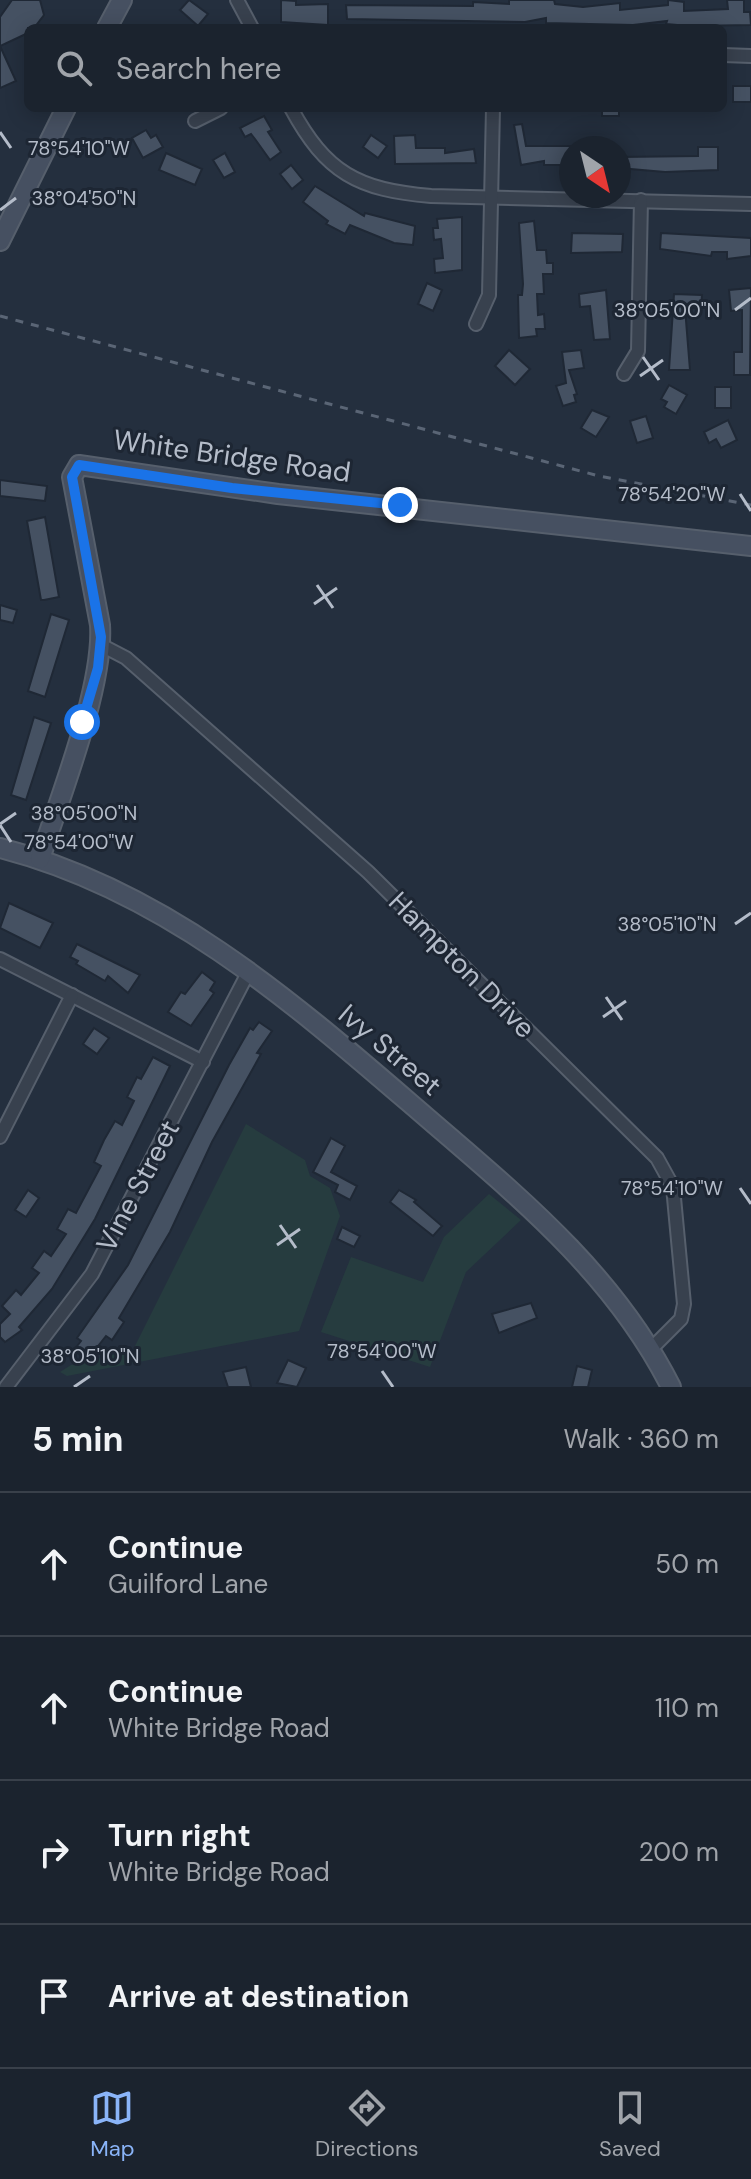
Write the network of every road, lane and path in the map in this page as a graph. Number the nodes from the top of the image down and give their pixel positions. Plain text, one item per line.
1 (122, 0) edge
2 (237, 0) edge
3 (109, 24) edge
4 (250, 24) edge
5 (727, 55) edge
6 (751, 56) edge
7 (64, 112) edge
8 (213, 112) edge
9 (294, 112) edge
10 (493, 112) edge
11 (195, 121) dead end
12 (491, 197) junction
13 (641, 200) junction
14 (751, 204) edge
15 (0, 241) edge
16 (476, 324) dead end
17 (624, 374) dead end
18 (751, 546) edge
19 (101, 645) junction
20 (0, 848) edge
21 (40, 859) junction
22 (0, 959) edge
23 (249, 971) junction
24 (72, 995) junction
25 (203, 1062) junction
26 (0, 1137) edge
27 (651, 1349) junction
28 (6, 1387) edge
29 (671, 1387) edge

1 - 3 street
2 - 4 street
5 - 6 street
7 - 15 street
8 - 11 street
9 - 12 street
10 - 12 street
12 - 13 street
12 - 16 street
13 - 14 street
13 - 17 street
18 - 19 street, White Bridge Road
19 - 21 street
19 - 27 street, Hampton Drive
20 - 21 street, Ivy Street
21 - 23 street, Ivy Street
22 - 24 street
23 - 25 street, Vine Street
23 - 27 street, Ivy Street
24 - 25 street
24 - 26 street
25 - 28 street, Vine Street
27 - 29 street, Ivy Street

